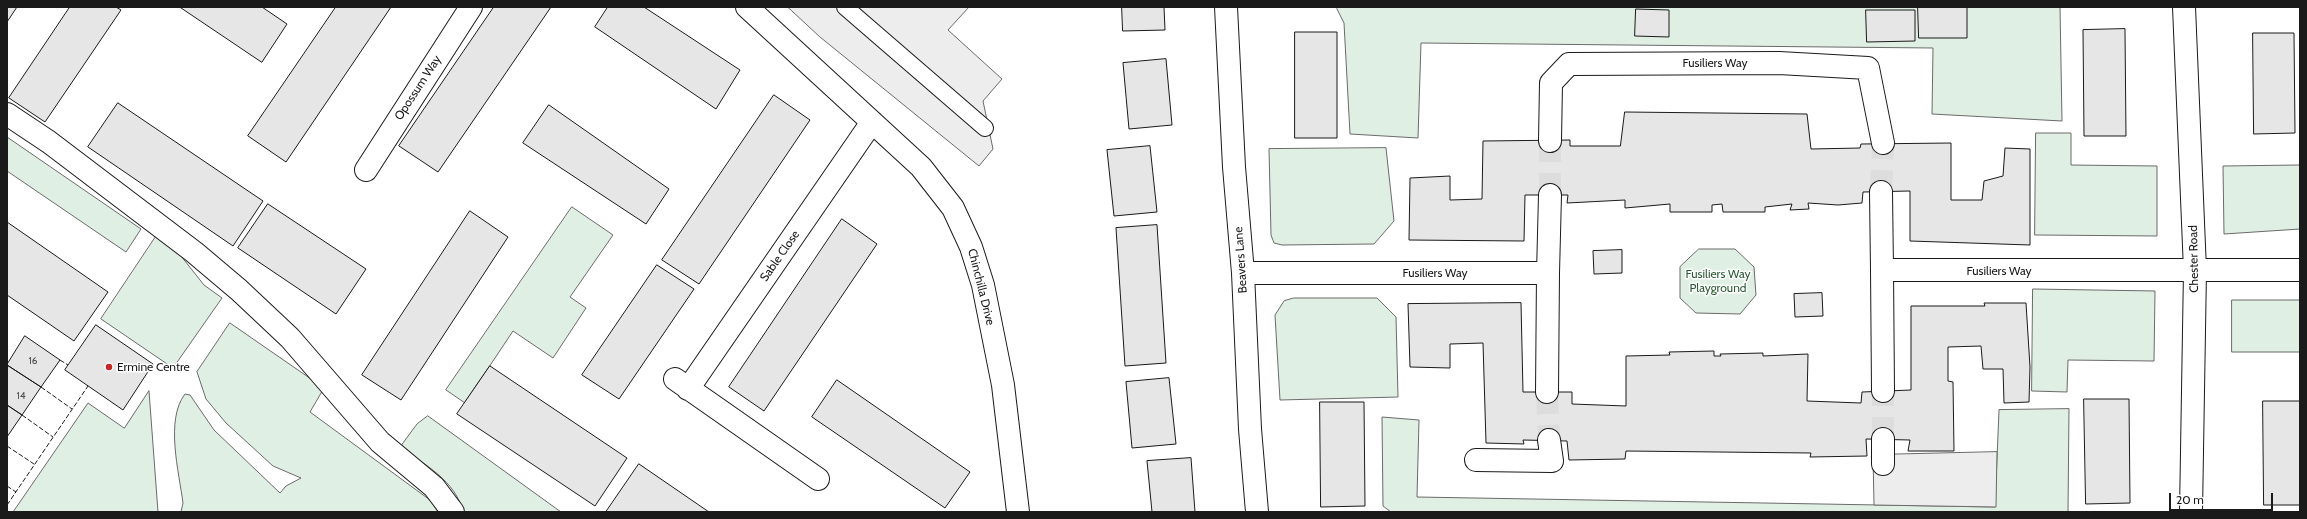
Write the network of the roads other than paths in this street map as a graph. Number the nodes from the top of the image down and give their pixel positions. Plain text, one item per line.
1 (470, 7) edge
2 (747, 7) edge
3 (845, 7) edge
4 (1226, 7) edge
5 (2184, 7) edge
6 (7, 114) edge
7 (872, 122) junction
8 (985, 128) dead end
9 (1550, 141) tunnel mouth
10 (1883, 143) tunnel mouth
11 (366, 170) dead end
12 (1881, 192) tunnel mouth
13 (1550, 195) tunnel mouth
14 (1882, 270) junction
15 (2195, 270) junction
16 (2300, 270) edge
17 (1243, 273) junction
18 (1548, 273) junction
19 (1883, 391) tunnel mouth
20 (1547, 392) tunnel mouth
21 (1883, 439) tunnel mouth
22 (1549, 440) tunnel mouth
23 (1476, 460) dead end
24 (1883, 464) dead end
25 (818, 479) dead end
26 (453, 512) edge
27 (1018, 512) edge
28 (1257, 512) edge
29 (2191, 512) edge

1 - 11 street, Opossum Way
2 - 7 street, Chinchilla Drive
3 - 8 lane
4 - 17 street, Beavers Lane
5 - 15 street, Chester Road
6 - 26 street
7 - 25 street, Sable Close
7 - 27 street, Chinchilla Drive
9 - 10 street, Fusiliers Way
12 - 14 street
13 - 18 street
14 - 15 street, Fusiliers Way
14 - 19 street
15 - 16 street, Fusiliers Way
15 - 29 street, Chester Road
17 - 18 street, Fusiliers Way
17 - 28 street, Beavers Lane
18 - 20 street
21 - 24 street
22 - 23 street

